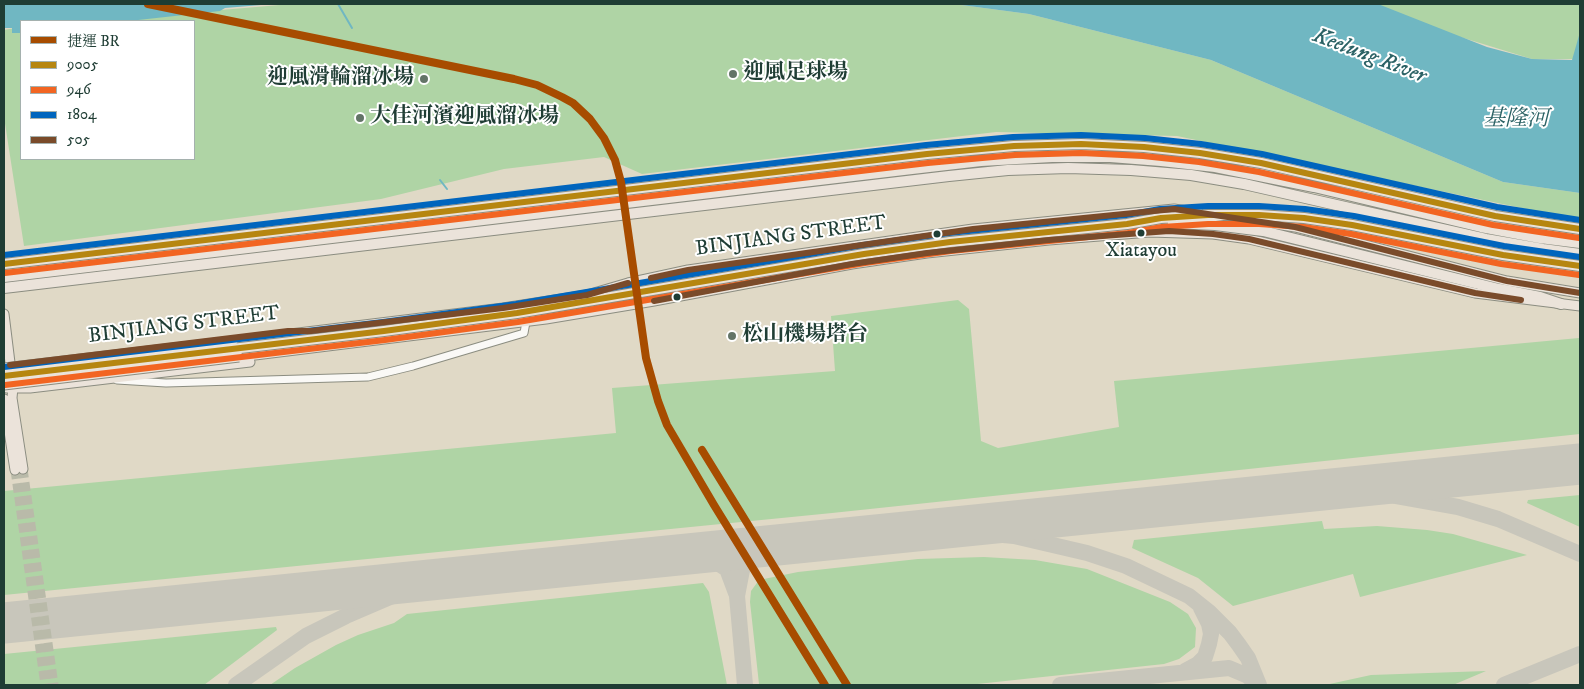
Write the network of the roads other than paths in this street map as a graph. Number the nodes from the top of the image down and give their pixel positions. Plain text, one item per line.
1 (1251, 221) junction
2 (1127, 224) junction
3 (1580, 229) edge
4 (1249, 239) junction
5 (1580, 243) edge
6 (1580, 254) edge
7 (4, 264) edge
8 (1580, 266) edge
9 (4, 277) edge
10 (651, 278) junction
11 (4, 288) edge
12 (1580, 293) edge
13 (654, 301) junction
14 (1561, 304) junction
15 (1580, 306) edge
16 (4, 314) edge
17 (526, 322) junction
18 (311, 331) junction
19 (271, 353) junction
20 (6, 366) edge
21 (4, 376) edge
22 (112, 379) junction
23 (7, 387) edge
24 (4, 399) edge

1 - 4 main road
1 - 10 main road, BINJIANG STREET
1 - 12 main road, BINJIANG STREET
2 - 8 highway, bridge
2 - 14 highway, bridge
2 - 21 highway, bridge
3 - 7 highway
4 - 13 main road, BINJIANG STREET
4 - 14 main road, BINJIANG STREET
5 - 9 highway
6 - 11 highway
10 - 13 main road
10 - 18 main road, BINJIANG STREET
13 - 17 main road, BINJIANG STREET
14 - 15 main road, BINJIANG STREET
16 - 20 main road
17 - 19 main road, BINJIANG STREET
17 - 22 street
18 - 20 main road, bridge
18 - 20 main road, BINJIANG STREET
19 - 22 main road, BINJIANG STREET
19 - 23 main road, BINJIANG STREET, bridge
20 - 23 main road
22 - 23 main road, BINJIANG STREET
23 - 24 main road

